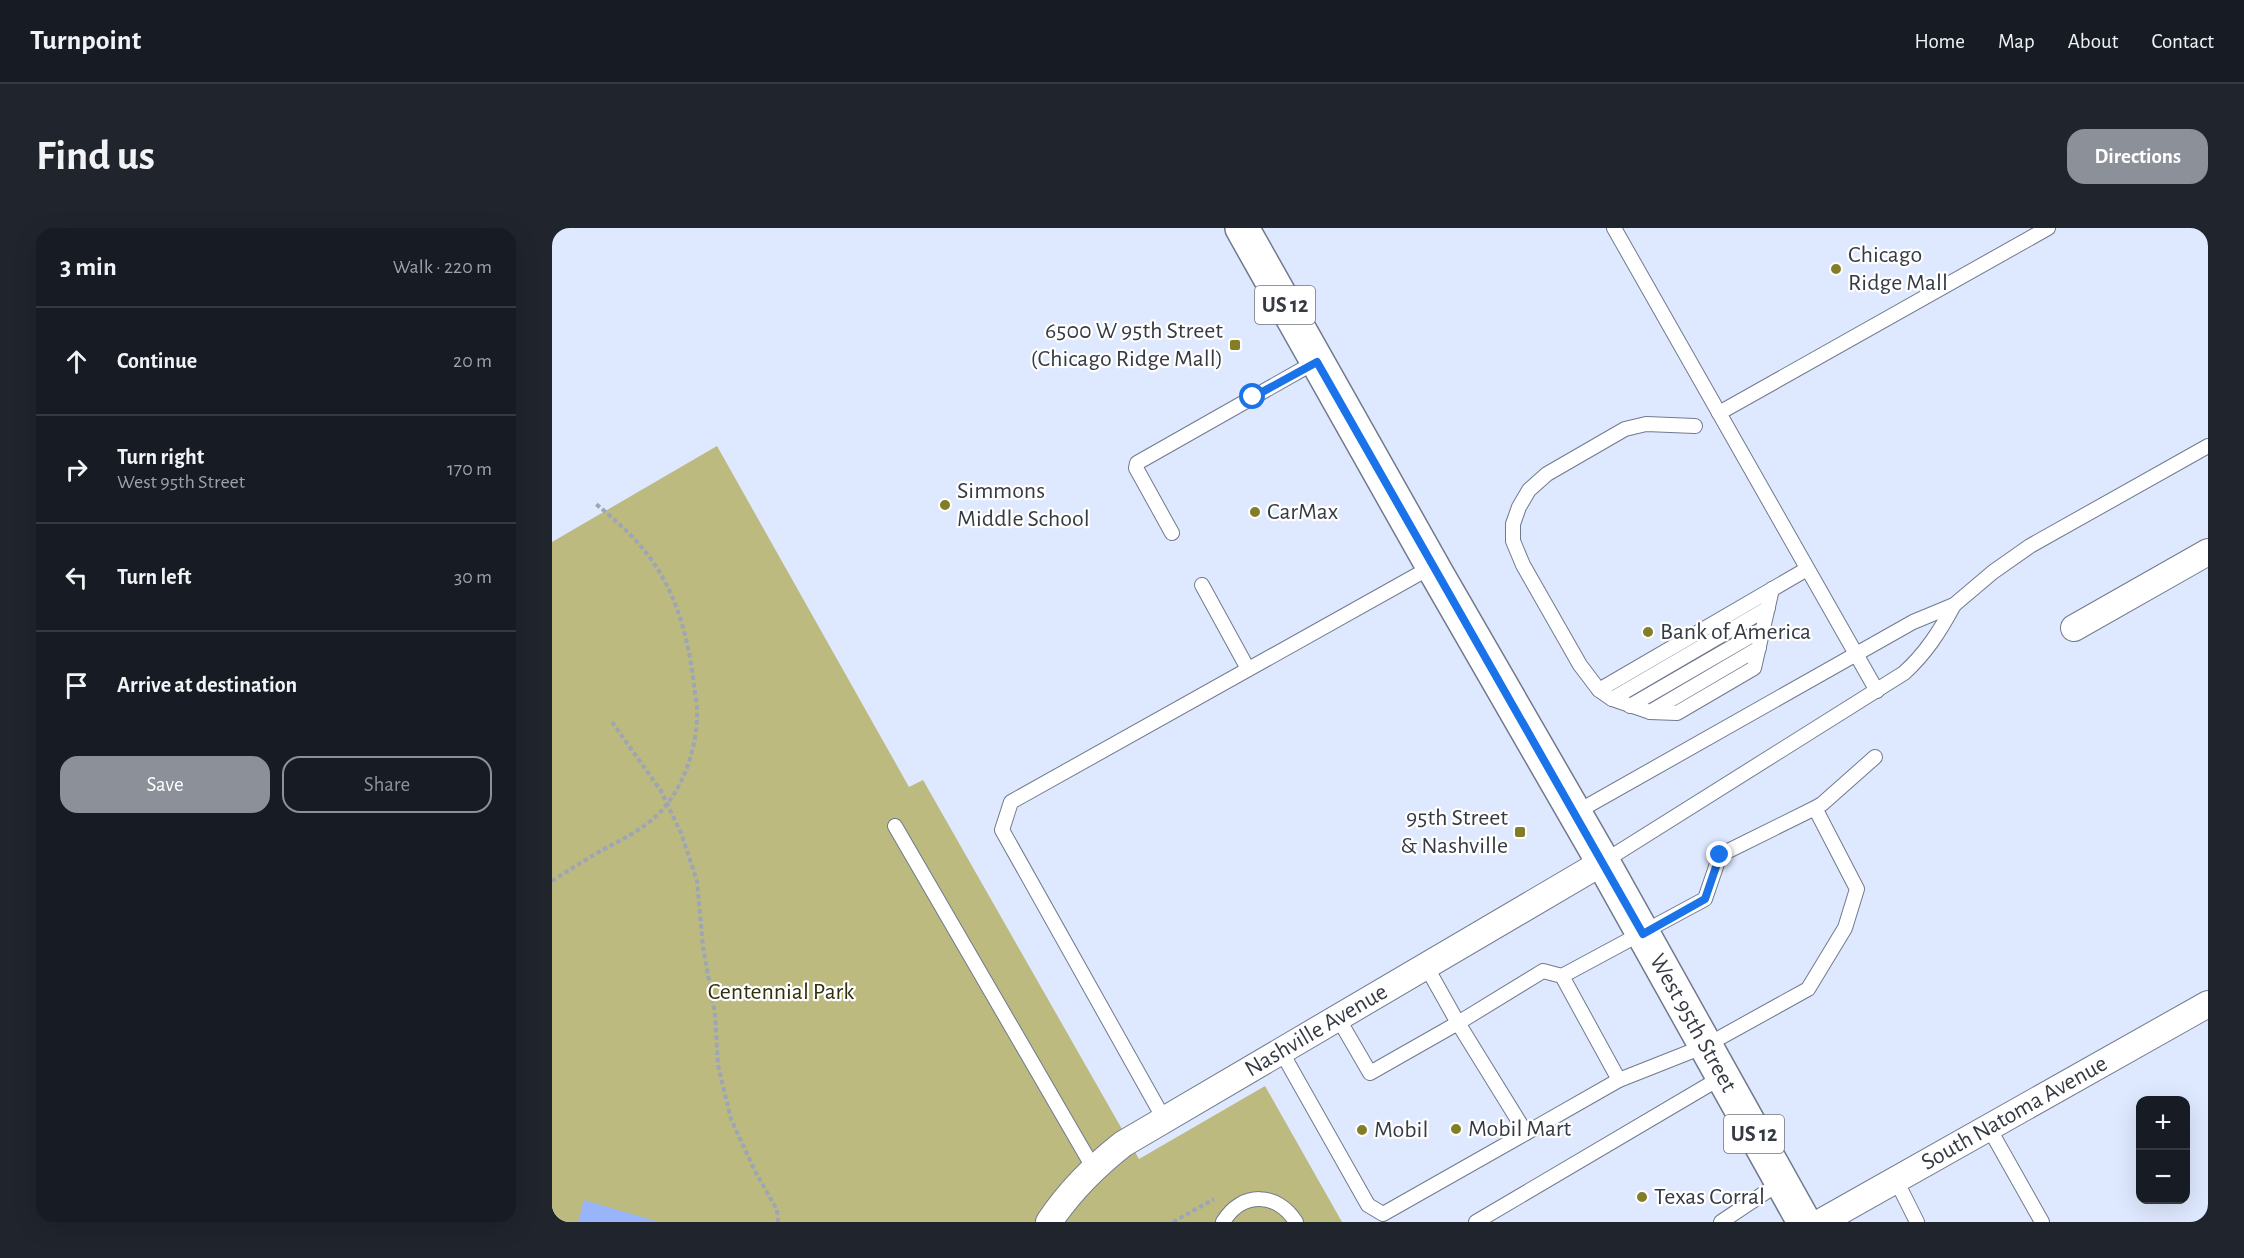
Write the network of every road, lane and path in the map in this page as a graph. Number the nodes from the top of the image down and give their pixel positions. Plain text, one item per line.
1 (1614, 228) edge
2 (2048, 228) edge
3 (1251, 238) edge
4 (1317, 362) junction
5 (1719, 413) junction
6 (1695, 426) dead end
7 (2208, 446) edge
8 (595, 503) dead end
9 (1172, 532) dead end
10 (2208, 552) edge
11 (1433, 566) junction
12 (1807, 569) junction
13 (1202, 585) dead end
14 (1772, 589) junction
15 (1954, 605) junction
16 (1768, 608) junction
17 (2074, 628) dead end
18 (1763, 629) junction
19 (1856, 654) junction
20 (1248, 669) junction
21 (1599, 690) junction
22 (1877, 691) junction
23 (1612, 699) junction
24 (1629, 706) junction
25 (612, 722) dead end
26 (1875, 757) dead end
27 (667, 804) junction
28 (1815, 808) junction
29 (1575, 813) junction
30 (896, 826) dead end
31 (1603, 862) junction
32 (552, 881) edge
33 (1643, 934) junction
34 (1426, 966) junction
35 (1562, 976) junction
36 (2208, 1004) edge
37 (1338, 1018) junction
38 (1458, 1023) junction
39 (1705, 1046) junction
40 (1281, 1051) junction
41 (1722, 1077) junction
42 (1619, 1080) junction
43 (1164, 1119) junction
44 (1989, 1128) junction
45 (1526, 1133) junction
46 (1094, 1169) junction
47 (1896, 1180) junction
48 (1781, 1182) junction
49 (1223, 1194) dead end
50 (777, 1222) edge
51 (1049, 1222) edge
52 (1173, 1222) edge
53 (1223, 1222) edge
54 (1296, 1222) edge
55 (1476, 1222) edge
56 (1721, 1222) edge
57 (1804, 1222) edge
58 (1821, 1222) edge
59 (1917, 1222) edge
60 (2042, 1222) edge

1 - 5 lane
2 - 5 lane
3 - 4 main road, West 95th Street / US 12
4 - 9 lane
4 - 11 main road, West 95th Street / US 12
5 - 12 lane
6 - 21 lane
7 - 15 lane
8 - 27 path
10 - 17 street
11 - 20 lane
11 - 29 main road, West 95th Street / US 12
12 - 14 lane
12 - 19 lane
13 - 20 lane
14 - 16 lane
14 - 21 lane
15 - 19 lane
15 - 22 lane
16 - 18 lane
16 - 23 lane
18 - 24 lane
18 - 24 lane
19 - 22 lane
19 - 29 lane
20 - 43 lane
21 - 23 lane
22 - 31 lane
23 - 24 lane
25 - 27 path
26 - 28 lane
27 - 32 path
27 - 50 path
28 - 33 lane
28 - 39 lane
29 - 31 main road, West 95th Street / US 12
30 - 46 lane
31 - 33 main road, West 95th Street / US 12
31 - 34 street, Nashville Avenue
33 - 35 lane
33 - 39 main road, West 95th Street / US 12
34 - 37 street, Nashville Avenue
34 - 38 lane
35 - 38 lane
35 - 42 lane
36 - 44 street, South Natoma Avenue
37 - 38 lane
37 - 40 street, Nashville Avenue
38 - 45 lane
39 - 41 main road, West 95th Street / US 12
39 - 42 lane
40 - 43 street, Nashville Avenue
40 - 45 lane
41 - 48 main road, West 95th Street / US 12
41 - 55 lane
42 - 45 lane
43 - 46 street, Nashville Avenue
44 - 47 street, South Natoma Avenue
44 - 60 lane
46 - 51 street, Nashville Avenue
47 - 58 street, South Natoma Avenue
47 - 59 lane
48 - 56 lane
48 - 57 main road, West 95th Street / US 12
49 - 52 path
53 - 54 lane

